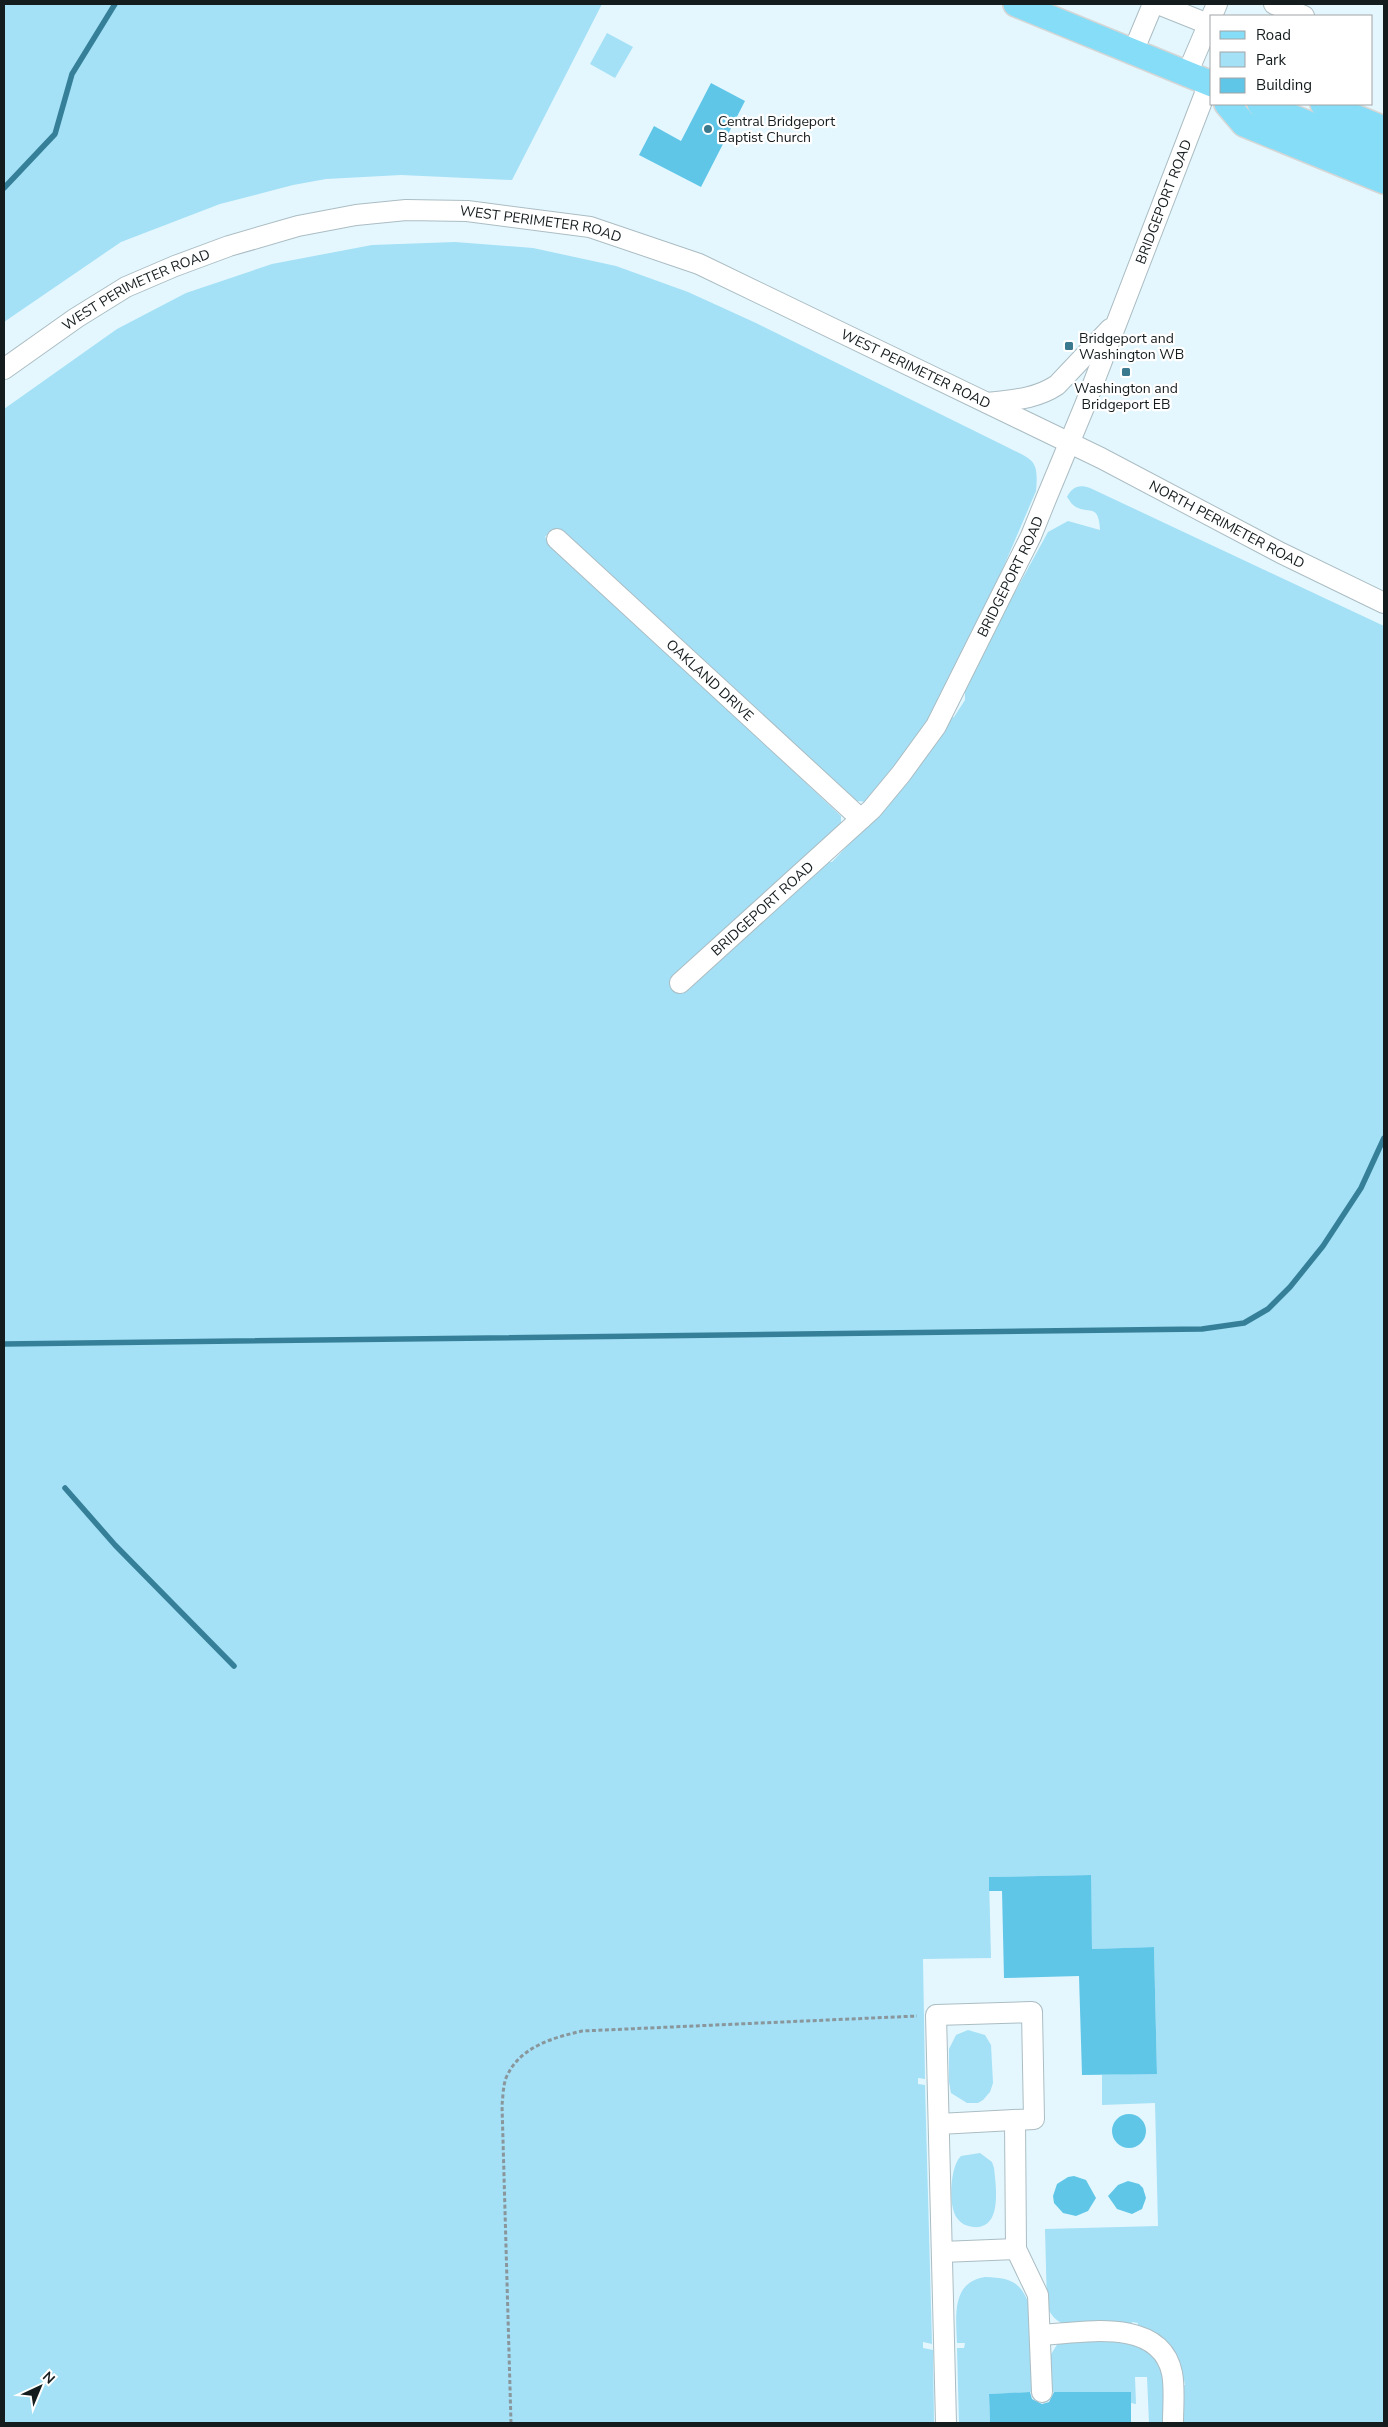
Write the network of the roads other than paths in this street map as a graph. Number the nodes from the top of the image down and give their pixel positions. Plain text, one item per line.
1 (1016, 4) edge
2 (1153, 4) edge
3 (1158, 4) edge
4 (1274, 4) edge
5 (1302, 15) edge
6 (1210, 20) edge
7 (1208, 24) junction
8 (1133, 52) junction
9 (1206, 82) edge
10 (1228, 105) edge
11 (1262, 105) edge
12 (1324, 105) edge
13 (1384, 129) edge
14 (1384, 155) edge
15 (1384, 181) edge
16 (1117, 322) junction
17 (4, 369) edge
18 (988, 403) junction
19 (1070, 442) junction
20 (557, 540) dead end
21 (1384, 603) edge
22 (861, 819) junction
23 (680, 983) dead end
24 (1015, 2120) junction
25 (939, 2124) junction
26 (1016, 2249) junction
27 (942, 2252) junction
28 (1040, 2335) junction
29 (1042, 2392) dead end
30 (946, 2423) edge
31 (1173, 2423) edge

1 - 8 main road
2 - 8 street
3 - 7 street
4 - 5 street
6 - 7 street, BRIDGEPORT ROAD
7 - 9 street, BRIDGEPORT ROAD
8 - 9 main road
9 - 16 street, BRIDGEPORT ROAD
10 - 15 main road
11 - 14 main road
12 - 13 main road
16 - 18 street
16 - 19 street, BRIDGEPORT ROAD
17 - 18 street, WEST PERIMETER ROAD
18 - 19 street, WEST PERIMETER ROAD
19 - 21 street, NORTH PERIMETER ROAD
19 - 22 street, BRIDGEPORT ROAD
20 - 22 street, OAKLAND DRIVE
22 - 23 street, BRIDGEPORT ROAD
24 - 25 street
24 - 25 street
24 - 26 street
25 - 27 street
26 - 27 street
26 - 28 street
27 - 30 street
28 - 29 street
28 - 31 street

